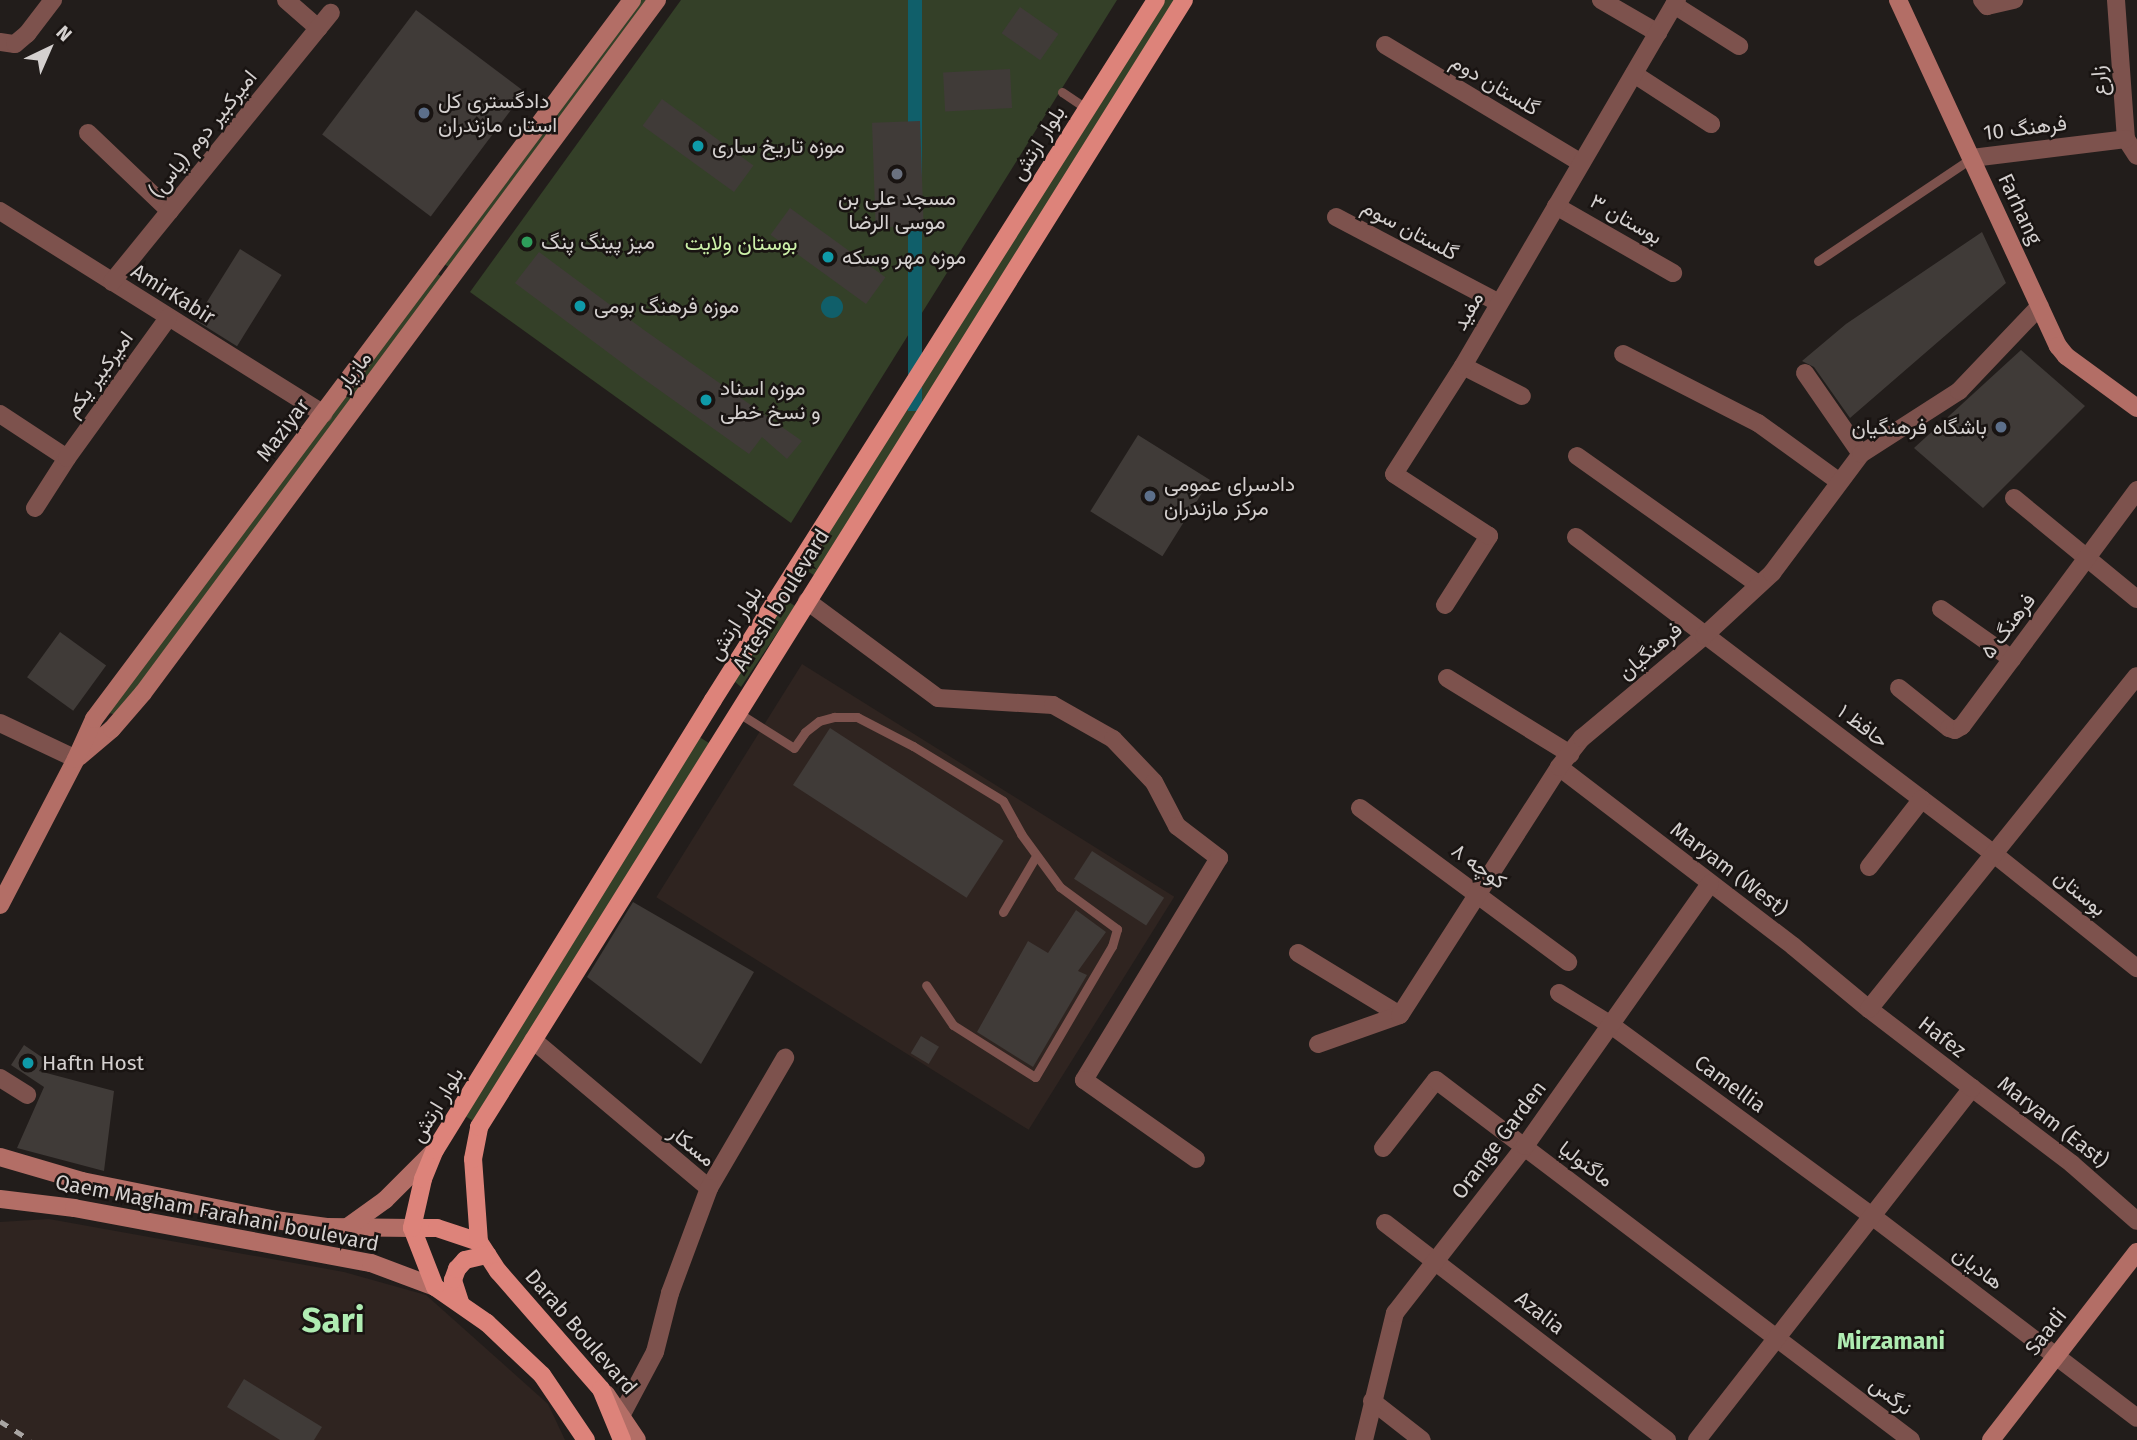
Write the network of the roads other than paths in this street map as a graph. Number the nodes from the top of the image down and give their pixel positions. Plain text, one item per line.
1 (52, 0) edge
2 (286, 0) edge
3 (632, 0) edge
4 (657, 0) edge
5 (1156, 0) edge
6 (1184, 0) edge
7 (1601, 0) edge
8 (1898, 0) edge
9 (1982, 0) edge
10 (2014, 0) edge
11 (2116, 0) edge
12 (1675, 3) edge
13 (331, 13) dead end
14 (318, 28) junction
15 (1658, 33) junction
16 (0, 42) edge
17 (1385, 45) dead end
18 (1739, 46) dead end
19 (1634, 74) junction
20 (2129, 86) edge
21 (1062, 93) dead end
22 (1087, 109) junction
23 (1711, 124) dead end
24 (88, 133) dead end
25 (2126, 139) junction
26 (2137, 156) edge
27 (1972, 158) junction
28 (1581, 163) junction
29 (1556, 206) junction
30 (0, 211) edge
31 (170, 211) junction
32 (1336, 217) dead end
33 (1818, 261) dead end
34 (435, 264) junction
35 (1673, 273) dead end
36 (453, 276) junction
37 (112, 282) junction
38 (1499, 303) junction
39 (2040, 306) junction
40 (168, 318) junction
41 (1623, 354) dead end
42 (1463, 366) junction
43 (1805, 373) dead end
44 (1521, 396) dead end
45 (2137, 408) edge
46 (0, 414) edge
47 (324, 414) junction
48 (1861, 454) junction
49 (1577, 456) dead end
50 (67, 458) junction
51 (1838, 481) junction
52 (2137, 490) edge
53 (2014, 498) dead end
54 (35, 508) dead end
55 (1576, 537) dead end
56 (2088, 558) junction
57 (1759, 585) junction
58 (785, 587) junction
59 (2137, 599) edge
60 (807, 601) junction
61 (1445, 605) dead end
62 (1941, 609) dead end
63 (1704, 636) junction
64 (2012, 659) junction
65 (2137, 676) edge
66 (1447, 678) dead end
67 (1899, 688) dead end
68 (714, 698) junction
69 (104, 705) junction
70 (737, 712) junction
71 (121, 719) junction
72 (0, 723) edge
73 (76, 759) junction
74 (1564, 761) junction
75 (1922, 799) junction
76 (1360, 808) dead end
77 (1994, 853) junction
78 (1036, 856) junction
79 (1870, 867) dead end
80 (1710, 884) junction
81 (1478, 893) junction
82 (0, 905) edge
83 (1003, 912) dead end
84 (1298, 953) dead end
85 (1568, 962) dead end
86 (2137, 968) edge
87 (926, 985) dead end
88 (1559, 993) dead end
89 (1869, 1009) junction
90 (1401, 1015) junction
91 (1611, 1025) junction
92 (533, 1040) junction
93 (1318, 1044) dead end
94 (785, 1058) dead end
95 (0, 1077) edge
96 (1972, 1088) junction
97 (27, 1095) dead end
98 (1525, 1146) junction
99 (1383, 1148) dead end
100 (435, 1150) junction
101 (0, 1157) edge
102 (1196, 1159) dead end
103 (709, 1188) junction
104 (0, 1199) edge
105 (1872, 1216) junction
106 (2137, 1221) edge
107 (1385, 1223) dead end
108 (346, 1228) junction
109 (412, 1228) junction
110 (483, 1249) junction
111 (2137, 1252) edge
112 (1435, 1259) junction
113 (435, 1287) junction
114 (460, 1302) junction
115 (1777, 1337) junction
116 (2057, 1356) junction
117 (601, 1389) junction
118 (1372, 1401) junction
119 (568, 1409) junction
120 (622, 1414) junction
121 (2137, 1418) edge
122 (580, 1440) edge
123 (586, 1440) edge
124 (622, 1440) edge
125 (637, 1440) edge
126 (1364, 1440) edge
127 (1422, 1440) edge
128 (1667, 1440) edge
129 (1697, 1440) edge
130 (1911, 1440) edge
131 (1991, 1440) edge

1 - 16 street
2 - 14 street
3 - 34 main road, Maziyar
4 - 36 main road, مازیار
5 - 22 main road, بلوار ارتش
6 - 60 main road, Artesh boulevard
7 - 15 street
8 - 27 main road, Farhang
9 - 10 street
11 - 20 street, زارع
12 - 15 street, مفید
12 - 18 street
13 - 14 street, امیرکبیر دوم (یاس)
14 - 31 street, امیرکبیر دوم (یاس)
15 - 19 street, مفید
17 - 28 street, گلستان دوم
19 - 23 street
19 - 28 street, مفید
20 - 25 street, زارع
21 - 22 lane
22 - 58 main road, بلوار ارتش
24 - 31 street
25 - 26 street, زارع
25 - 27 street, فرهنگ 10
27 - 33 lane
27 - 39 main road, Farhang
28 - 29 street, مفید
29 - 35 street, بوستان ۳
29 - 38 street, مفید
30 - 37 street, AmirKabir
31 - 37 street, امیرکبیر دوم (یاس)
32 - 38 street, گلستان سوم
34 - 36 main road
34 - 47 main road, Maziyar
36 - 71 main road, مازیار
37 - 40 street, AmirKabir
38 - 42 street, مفید
39 - 45 main road, Farhang
39 - 48 street, فرهنگیان
40 - 47 street, AmirKabir
40 - 50 street, امیرکبیر یکم
41 - 51 street
42 - 44 street
42 - 61 street, مفید
43 - 48 street
46 - 50 street
47 - 69 main road, Maziyar
48 - 51 street, فرهنگیان
49 - 57 street
50 - 54 street, امیرکبیر یکم
51 - 57 street, فرهنگیان
52 - 56 street, فرهنگ ۵
53 - 56 street
55 - 63 street, حافظ ۱
56 - 59 street
56 - 64 street, فرهنگ ۵
57 - 63 street, فرهنگیان
58 - 60 main road
58 - 68 main road, بلوار ارتش
60 - 70 main road, Artesh boulevard
60 - 102 street
62 - 64 street
63 - 74 street, فرهنگیان
63 - 75 street, حافظ ۱
64 - 67 street, فرهنگ ۵
65 - 77 street
66 - 74 street, Maryam (West)
68 - 70 main road
68 - 100 main road, بلوار ارتش
69 - 71 main road
69 - 73 main road, Maziyar
70 - 78 lane
70 - 92 main road, Artesh boulevard
71 - 73 main road, مازیار
72 - 73 street
73 - 82 main road, Maziyar
74 - 80 street, Maryam (West)
74 - 81 street, فرهنگیان
75 - 77 street, حافظ ۱
75 - 79 street
76 - 81 street, کوچه ۸
77 - 86 street, بوستان
77 - 89 street
78 - 83 lane
78 - 87 lane
80 - 89 street, Maryam (West)
80 - 91 street, Orange Garden
81 - 85 street, کوچه ۸
81 - 90 street, فرهنگیان
84 - 90 street
88 - 91 street, Camellia
89 - 96 street, Hafez
90 - 93 street
91 - 98 street, Orange Garden
91 - 105 street, Camellia
92 - 103 street, مسکار
92 - 110 main road, Artesh boulevard
94 - 103 street, مسکار
95 - 97 street
96 - 105 street, Hafez
96 - 106 street, Maryam (East)
98 - 99 street, ماگنولیا
98 - 112 street, Orange Garden
98 - 115 street, ماگنولیا
100 - 108 main road
100 - 109 main road, بلوار ارتش
101 - 108 main road, Qaem Magham Farahani boulevard
103 - 120 street
104 - 113 main road, Qaem Magham Farahani boulevard
105 - 115 street, Hafez
105 - 116 street, هادیان
107 - 112 street, Azalia
108 - 109 main road, Qaem Magham Farahani boulevard
109 - 110 main road, Qaem Magham Farahani boulevard
109 - 113 main road
110 - 114 main road
110 - 117 main road, Darab Boulevard
111 - 116 main road, Saadi
112 - 118 street, Orange Garden
112 - 128 street, Azalia
113 - 114 main road, Qaem Magham Farahani boulevard
114 - 119 main road
115 - 129 street, Hafez
115 - 130 street, نرگس
116 - 121 street, هادیان
116 - 131 main road, Saadi
117 - 120 main road, Darab Boulevard
117 - 124 main road
118 - 126 street, Orange Garden
118 - 127 street
119 - 122 main road
119 - 123 main road
120 - 125 main road, Darab Boulevard

